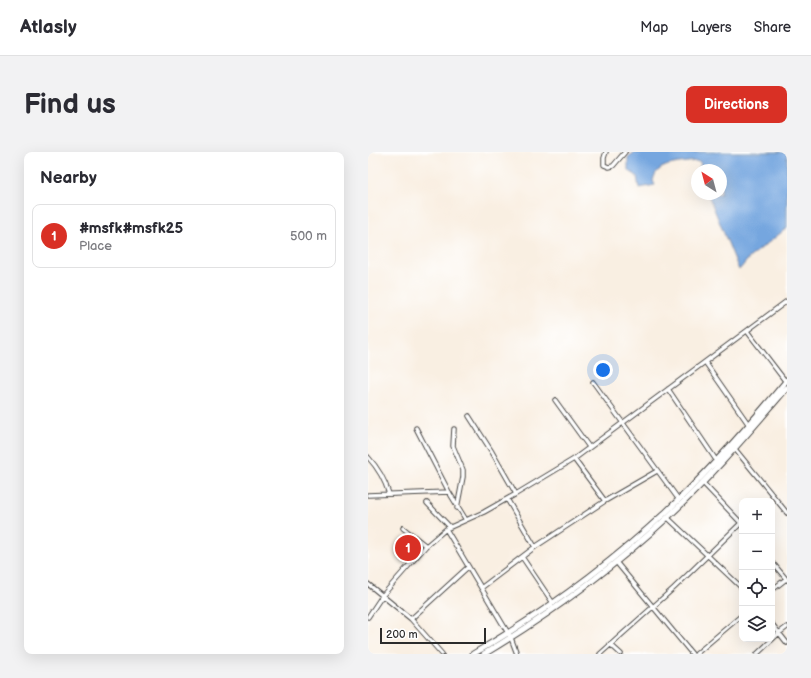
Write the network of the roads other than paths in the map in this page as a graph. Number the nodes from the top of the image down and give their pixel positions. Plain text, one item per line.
1 (606, 152) edge
2 (625, 152) edge
3 (787, 301) edge
4 (747, 330) junction
5 (705, 362) junction
6 (593, 382) dead end
7 (787, 382) edge
8 (668, 389) junction
9 (786, 390) edge
10 (556, 400) dead end
11 (469, 416) dead end
12 (623, 423) junction
13 (749, 424) junction
14 (416, 428) dead end
15 (454, 429) dead end
16 (589, 447) junction
17 (735, 449) junction
18 (368, 457) edge
19 (574, 458) junction
20 (716, 460) junction
21 (657, 470) junction
22 (703, 483) junction
23 (449, 492) junction
24 (389, 494) junction
25 (516, 494) junction
26 (368, 495) edge
27 (507, 499) junction
28 (679, 500) junction
29 (605, 502) junction
30 (427, 503) dead end
31 (457, 508) junction
32 (787, 512) edge
33 (668, 518) junction
34 (466, 520) junction
35 (739, 520) edge
36 (739, 526) edge
37 (404, 528) dead end
38 (448, 528) junction
39 (426, 546) junction
40 (535, 547) junction
41 (522, 557) junction
42 (708, 557) junction
43 (616, 562) junction
44 (468, 566) junction
45 (775, 566) edge
46 (786, 580) edge
47 (368, 584) edge
48 (739, 585) edge
49 (481, 588) junction
50 (775, 588) edge
51 (382, 596) junction
52 (553, 603) junction
53 (653, 607) junction
54 (368, 617) edge
55 (739, 618) edge
56 (411, 619) junction
57 (787, 627) edge
58 (775, 628) edge
59 (779, 633) junction
60 (509, 636) junction
61 (787, 643) edge
62 (610, 644) junction
63 (442, 654) edge
64 (474, 654) edge
65 (484, 654) edge
66 (517, 654) edge
67 (600, 654) edge
68 (621, 654) edge
69 (692, 654) edge
70 (696, 654) edge
71 (757, 654) edge

1 - 2 street
3 - 4 street
4 - 5 street
4 - 7 street
5 - 8 street
5 - 13 street
6 - 12 street
7 - 13 highway
8 - 12 street
8 - 20 street
9 - 17 highway
10 - 16 street
11 - 25 street
12 - 16 street
12 - 21 street
13 - 20 highway
14 - 23 street
15 - 31 street
16 - 19 street
17 - 22 highway
17 - 32 street
18 - 24 street
19 - 25 street
19 - 29 street
20 - 28 highway
21 - 28 street
21 - 29 street
22 - 33 highway
22 - 35 street
23 - 24 street
23 - 31 street
24 - 26 street
25 - 27 street
27 - 34 street
27 - 40 street
28 - 52 highway
29 - 40 street
30 - 38 street
31 - 34 street
33 - 42 street
33 - 43 highway
34 - 38 street
36 - 42 street
37 - 39 street
38 - 39 street
38 - 44 street
39 - 51 street
40 - 41 street
41 - 49 street
41 - 52 street
42 - 48 street
42 - 53 street
43 - 53 street
43 - 60 highway
44 - 49 street
44 - 56 street
45 - 46 street
46 - 50 street
47 - 51 street
49 - 60 street
51 - 54 street
51 - 56 street
52 - 60 highway
53 - 62 street
53 - 69 street
55 - 70 street
56 - 63 street
57 - 59 street
58 - 59 street
59 - 61 street
59 - 71 street
60 - 64 highway
60 - 65 highway
60 - 66 street
62 - 67 street
62 - 68 street

